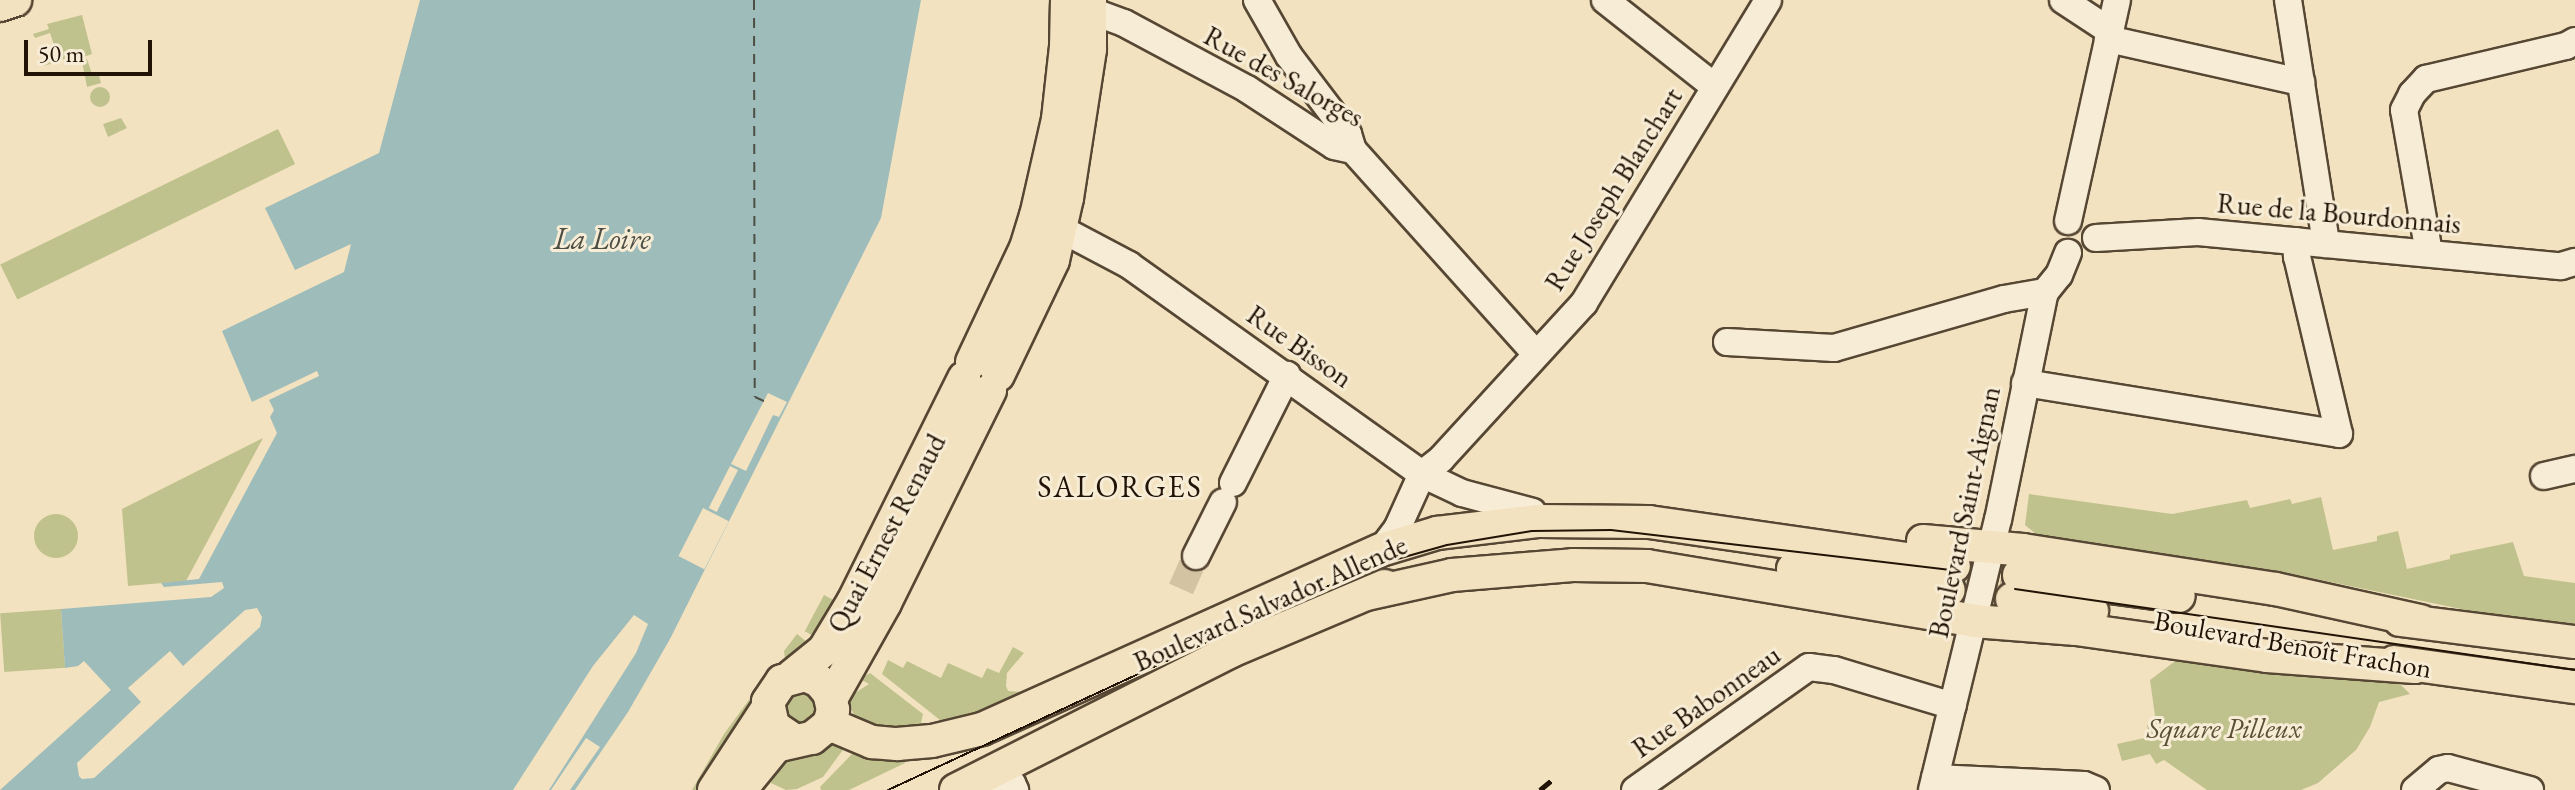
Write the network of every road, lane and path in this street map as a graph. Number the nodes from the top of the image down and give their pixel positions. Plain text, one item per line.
1 (15, 0) edge
2 (1257, 0) edge
3 (1605, 0) edge
4 (1768, 0) edge
5 (2063, 0) edge
6 (2117, 0) edge
7 (2288, 0) edge
8 (1081, 2) edge
9 (0, 5) edge
10 (2109, 35) junction
11 (2575, 41) edge
12 (2301, 82) junction
13 (1714, 86) junction
14 (1353, 150) junction
15 (2068, 221) junction
16 (1048, 222) junction
17 (2096, 238) junction
18 (2296, 241) junction
19 (2326, 244) junction
20 (2068, 253) junction
21 (2429, 253) junction
22 (2575, 262) edge
23 (2045, 292) junction
24 (1727, 342) dead end
25 (1536, 354) junction
26 (1287, 375) junction
27 (981, 377) junction
28 (2025, 383) junction
29 (2575, 469) edge
30 (1422, 474) junction
31 (2544, 476) dead end
32 (1533, 512) junction
33 (1437, 533) junction
34 (1991, 549) junction
35 (1381, 550) junction
36 (1196, 556) tunnel mouth
37 (1367, 594) junction
38 (1974, 621) junction
39 (2420, 621) junction
40 (2575, 642) edge
41 (2415, 667) junction
42 (792, 676) junction
43 (2575, 687) edge
44 (1953, 706) junction
45 (767, 709) junction
46 (830, 711) junction
47 (794, 740) junction
48 (1934, 784) edge
49 (714, 790) edge
50 (740, 790) edge
51 (956, 790) edge
52 (1635, 790) edge
53 (2096, 790) edge
54 (2415, 790) edge
55 (2530, 790) edge

1 - 9 main road
2 - 14 street
3 - 13 street
4 - 13 street, Rue Joseph Blanchart
5 - 10 street
6 - 10 street
7 - 12 street
8 - 14 street, Rue des Salorges
8 - 16 main road, Quai Ernest Renaud
10 - 12 street
10 - 15 street
11 - 21 street
12 - 19 street
13 - 25 street, Rue Joseph Blanchart
14 - 25 street, Rue des Salorges
15 - 17 street
15 - 20 street
16 - 26 street, Rue Bisson
16 - 27 main road, Quai Ernest Renaud
17 - 18 street, Rue de la Bourdonnais
17 - 20 street
18 - 19 street, Rue de la Bourdonnais
18 - 28 street
19 - 21 street, Rue de la Bourdonnais
20 - 23 street, Boulevard Saint-Aignan
21 - 22 street, Rue de la Bourdonnais
23 - 24 street
23 - 28 street, Boulevard Saint-Aignan
25 - 30 street, Rue Joseph Blanchart
26 - 30 street, Rue Bisson
26 - 36 street
27 - 42 main road, Quai Ernest Renaud
27 - 46 main road, Quai Ernest Renaud
28 - 34 street, Boulevard Saint-Aignan
29 - 31 street
30 - 32 street, Rue Bisson
30 - 35 street, Rue Joseph Blanchart
32 - 33 main road
32 - 34 main road
33 - 35 main road, Boulevard Salvador Allende
33 - 37 main road, Boulevard Salvador Allende
34 - 38 street, Boulevard Saint-Aignan
34 - 39 main road
35 - 46 main road, Boulevard Salvador Allende
37 - 38 main road
37 - 51 main road, Boulevard Salvador Allende
38 - 41 main road
38 - 44 street, Boulevard Saint-Aignan
39 - 40 main road, Boulevard Benoît Frachon
39 - 41 main road, Boulevard Benoît Frachon
41 - 43 main road, Boulevard Benoît Frachon
42 - 45 main road
42 - 46 main road
44 - 48 street, Boulevard Saint-Aignan
44 - 52 street, Rue Babonneau
45 - 47 main road
45 - 49 main road
46 - 47 main road
47 - 50 main road
48 - 53 street
54 - 55 street

